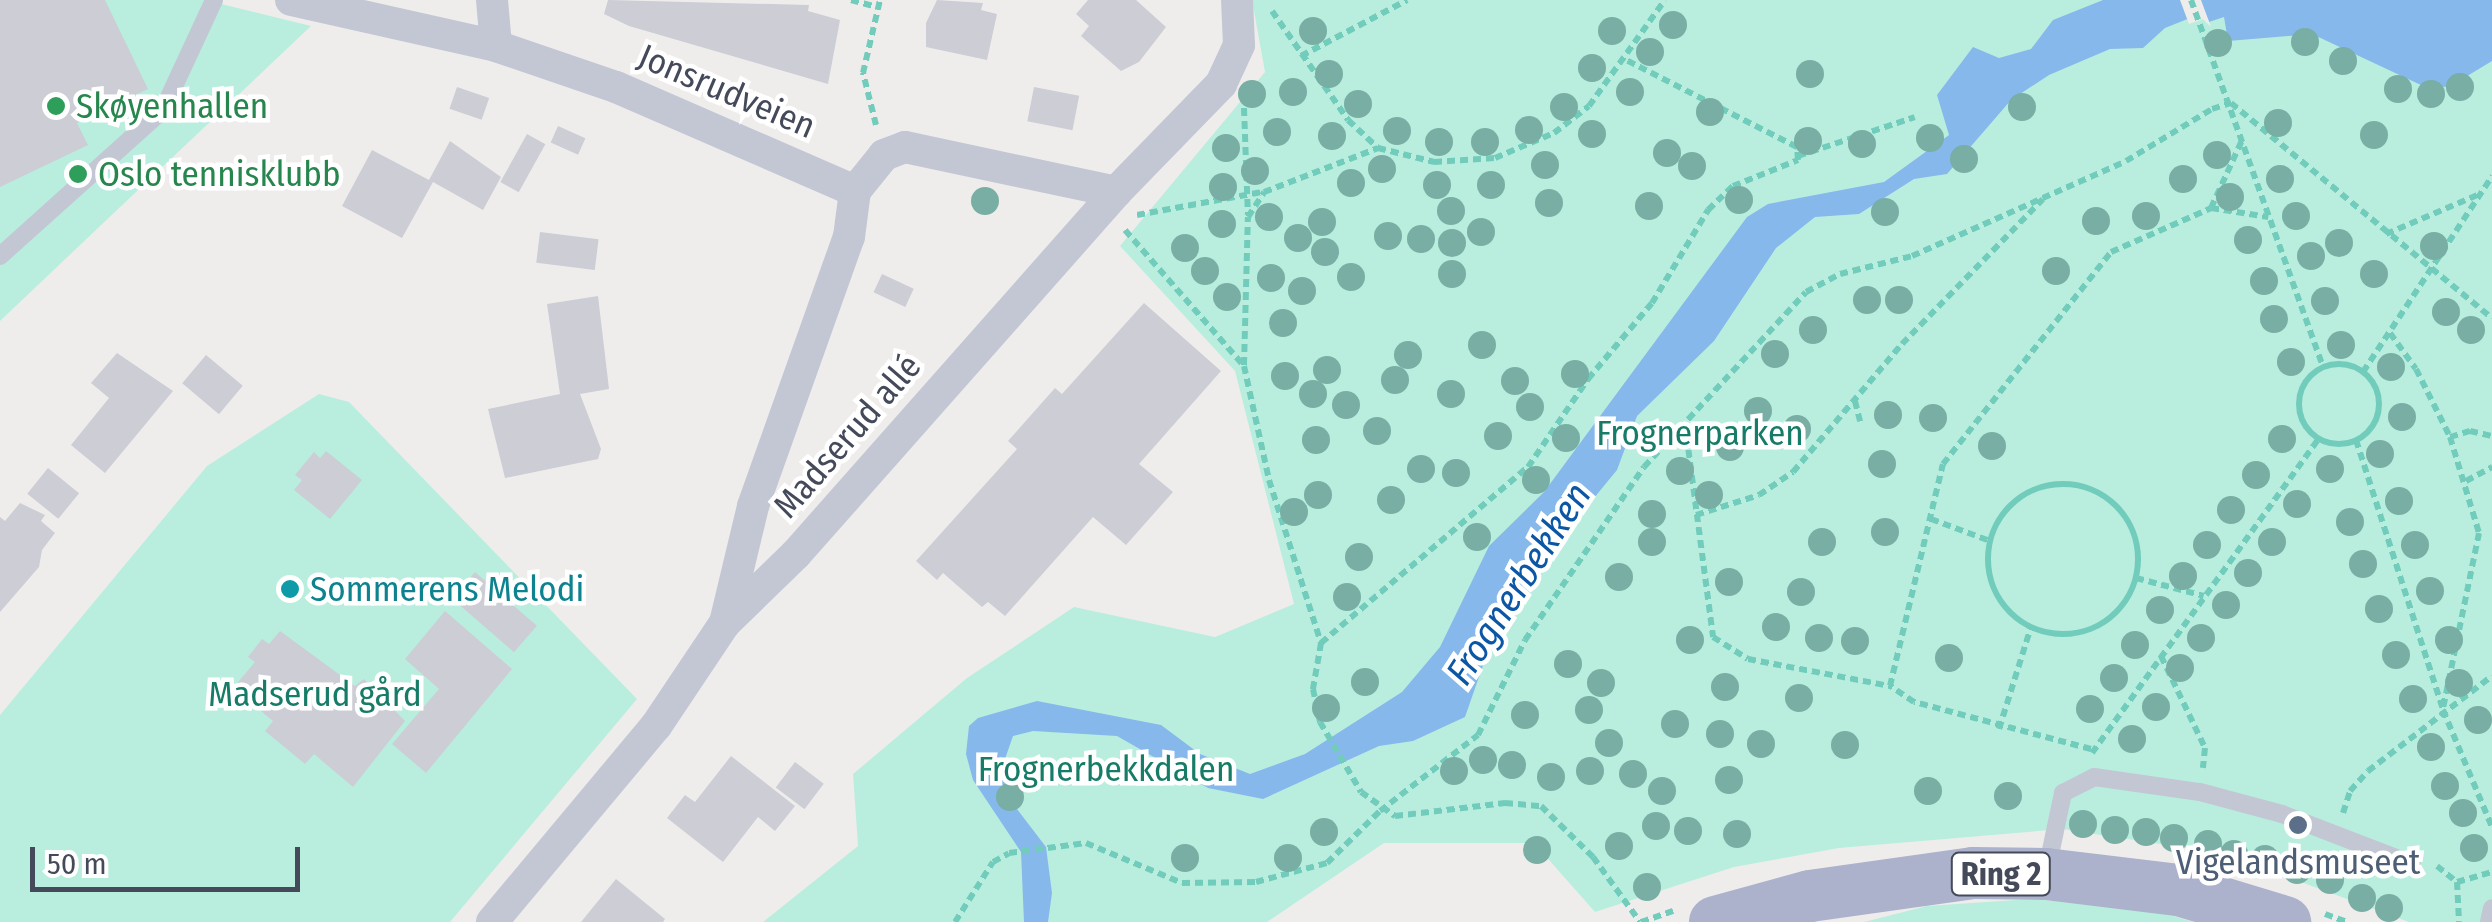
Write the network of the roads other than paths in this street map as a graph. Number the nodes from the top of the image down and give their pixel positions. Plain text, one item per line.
1 (214, 0) edge
2 (291, 0) edge
3 (492, 0) edge
4 (1238, 0) edge
5 (496, 46) junction
6 (855, 191) junction
7 (1109, 200) junction
8 (0, 256) edge
9 (725, 623) junction
10 (2412, 864) road end
11 (2046, 874) junction
12 (2492, 908) edge
13 (492, 922) edge
14 (1716, 922) edge
15 (2285, 922) edge
16 (2489, 922) edge

1 - 8 lane
2 - 5 street, Jonsrudveien
3 - 5 street
4 - 7 street, Madserud allé
5 - 6 street, Jonsrudveien
6 - 7 street
6 - 9 street
7 - 9 street, Madserud allé
9 - 13 street, Madserud allé
10 - 11 lane
11 - 14 main road, Ring 2
11 - 15 main road, Ring 2
12 - 16 lane

